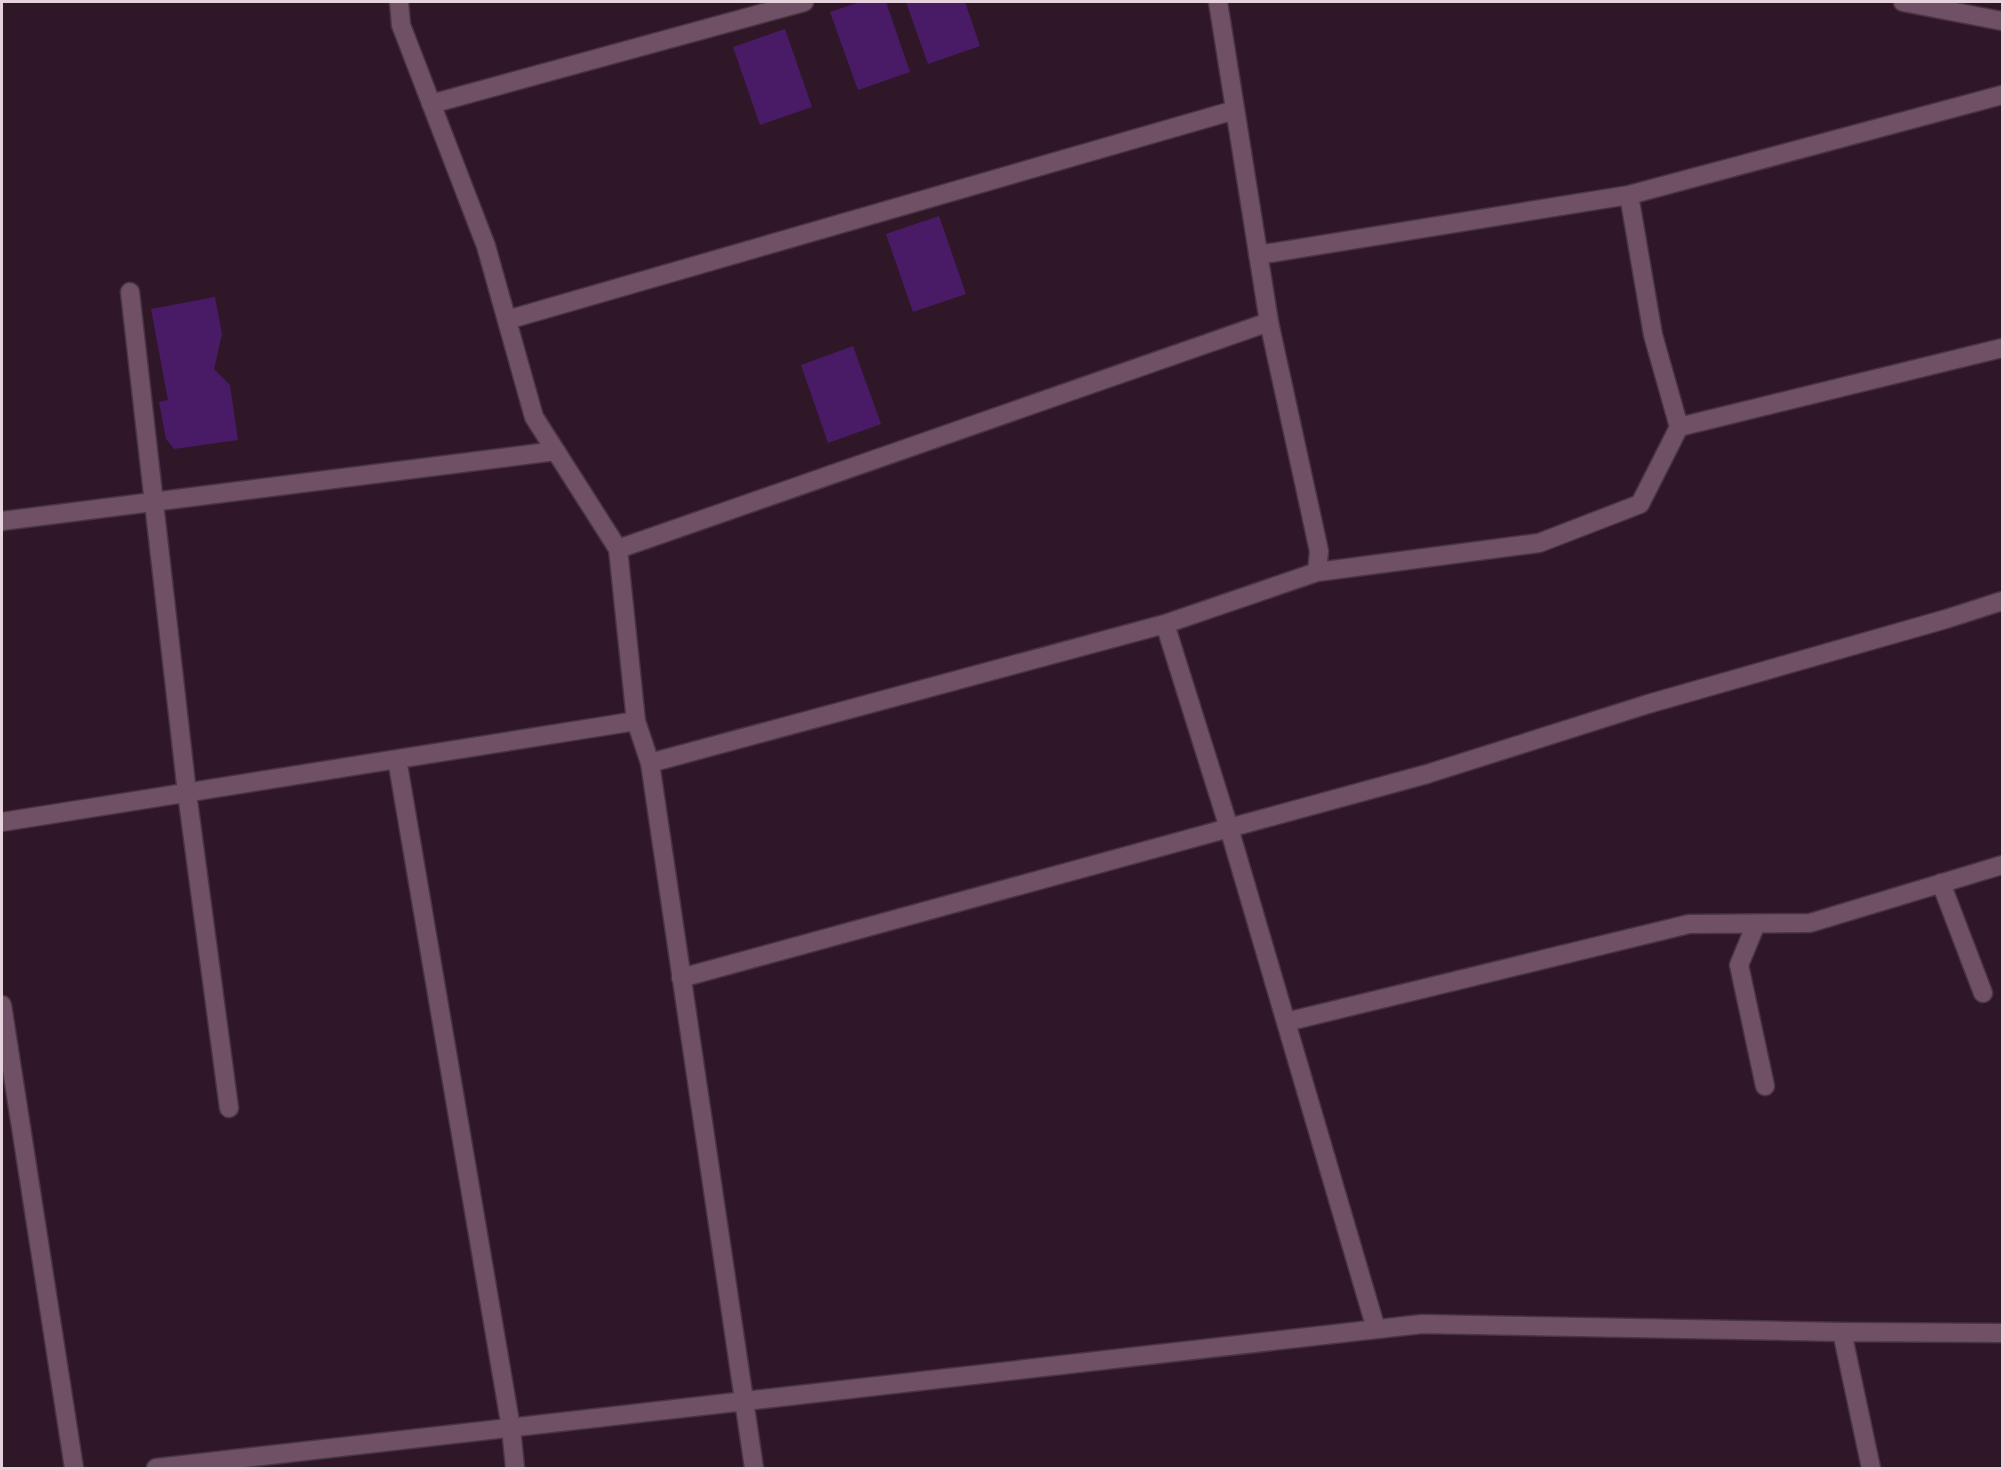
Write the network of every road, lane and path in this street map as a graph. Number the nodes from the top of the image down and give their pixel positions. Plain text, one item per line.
1 (399, 2) edge
2 (804, 2) edge
3 (1218, 2) edge
4 (1903, 2) edge
5 (2002, 21) edge
6 (2002, 95) edge
7 (431, 104) junction
8 (1235, 110) junction
9 (1629, 195) junction
10 (1258, 255) junction
11 (130, 292) dead end
12 (507, 320) junction
13 (1269, 322) junction
14 (2002, 348) edge
15 (1679, 427) junction
16 (556, 451) junction
17 (153, 501) junction
18 (2, 521) edge
19 (618, 549) junction
20 (1317, 572) junction
21 (2002, 601) edge
22 (1165, 624) junction
23 (636, 722) junction
24 (397, 759) junction
25 (650, 763) junction
26 (187, 792) junction
27 (2, 822) edge
28 (1229, 828) junction
29 (2002, 865) edge
30 (1941, 883) junction
31 (1756, 924) junction
32 (681, 978) junction
33 (1983, 993) dead end
34 (2, 1005) edge
35 (1286, 1022) junction
36 (1765, 1086) dead end
37 (229, 1108) dead end
38 (1377, 1329) junction
39 (1842, 1332) junction
40 (2002, 1333) edge
41 (744, 1401) junction
42 (511, 1428) junction
43 (74, 1468) edge
44 (156, 1468) edge
45 (515, 1468) edge
46 (754, 1468) edge
47 (1872, 1468) edge

1 - 7 street
2 - 7 street
3 - 8 street
4 - 5 street
6 - 9 street
7 - 12 street
8 - 10 street
8 - 12 street
9 - 10 street
9 - 15 street
10 - 13 street
11 - 17 street
12 - 16 street
13 - 19 street
13 - 20 street
14 - 15 street
15 - 20 street
16 - 17 street
16 - 19 street
17 - 18 street
17 - 26 street
19 - 23 street
20 - 22 street
21 - 28 street
22 - 25 street
22 - 28 street
23 - 24 street
23 - 25 street
24 - 26 street
24 - 42 street
25 - 32 street
26 - 27 street
26 - 37 street
28 - 32 street
28 - 35 street
29 - 30 street
30 - 31 street
30 - 33 street
31 - 35 street
31 - 36 street
32 - 41 street
34 - 43 street
35 - 38 street
38 - 39 street
38 - 41 street
39 - 40 street
39 - 47 street
41 - 42 street
41 - 46 street
42 - 44 street
42 - 45 street

